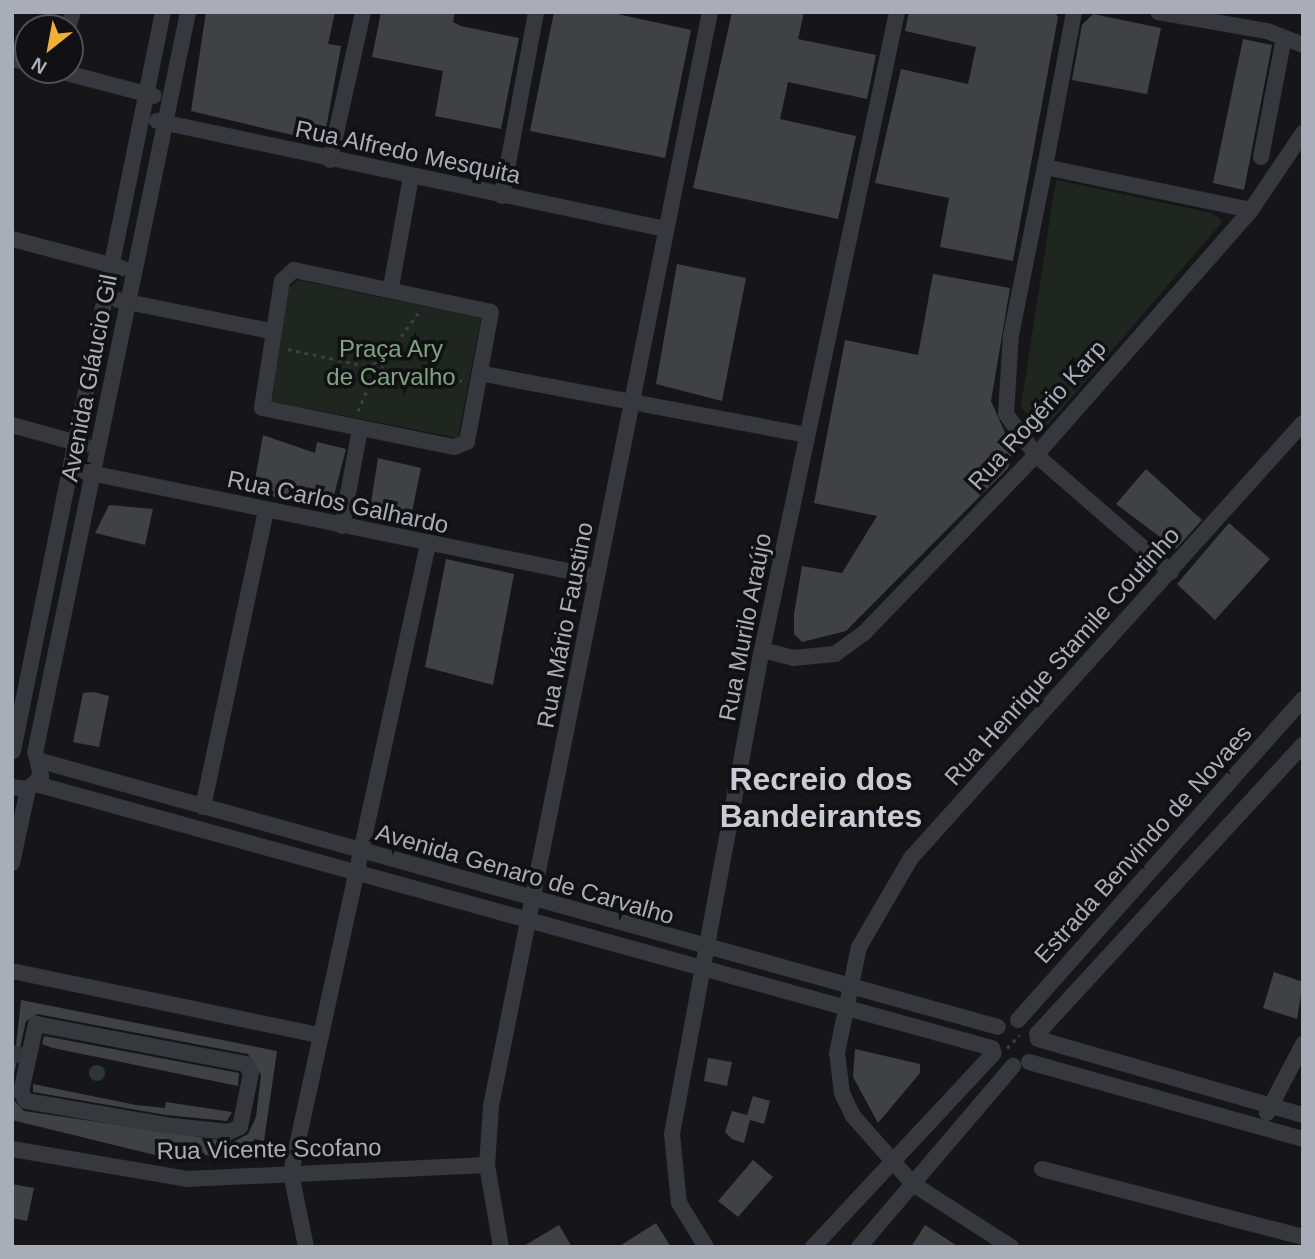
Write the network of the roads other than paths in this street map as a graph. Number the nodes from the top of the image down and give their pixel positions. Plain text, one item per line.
1 (163, 12) edge
2 (188, 12) edge
3 (363, 12) edge
4 (536, 12) edge
5 (710, 12) edge
6 (898, 12) edge
7 (1074, 12) edge
8 (1157, 12) edge
9 (1181, 14) edge
10 (1284, 38) junction
11 (1303, 45) edge
12 (84, 78) edge
13 (146, 94) junction
14 (170, 100) junction
15 (142, 117) junction
16 (166, 123) junction
17 (1303, 133) edge
18 (1261, 158) dead end
19 (330, 160) junction
20 (1045, 167) junction
21 (411, 177) junction
22 (502, 196) junction
23 (1251, 210) junction
24 (665, 229) junction
25 (12, 239) edge
26 (112, 266) junction
27 (133, 270) junction
28 (391, 287) junction
29 (105, 298) junction
30 (126, 302) junction
31 (270, 331) junction
32 (483, 377) junction
33 (631, 399) junction
34 (1303, 423) edge
35 (12, 425) edge
36 (356, 428) junction
37 (807, 435) junction
38 (1290, 437) junction
39 (76, 443) junction
40 (99, 448) junction
41 (1303, 450) edge
42 (1036, 455) junction
43 (71, 469) junction
44 (94, 475) junction
45 (267, 511) junction
46 (342, 526) junction
47 (428, 544) junction
48 (1171, 572) junction
49 (597, 577) junction
50 (762, 650) junction
51 (1303, 699) edge
52 (1303, 744) edge
53 (13, 752) edge
54 (38, 757) junction
55 (26, 787) edge
56 (203, 807) junction
57 (358, 851) junction
58 (12, 863) edge
59 (353, 876) junction
60 (536, 901) junction
61 (531, 925) junction
62 (708, 948) junction
63 (12, 971) edge
64 (702, 972) junction
65 (847, 989) junction
66 (844, 1011) junction
67 (1018, 1020) junction
68 (998, 1027) junction
69 (318, 1035) junction
70 (1037, 1036) junction
71 (1303, 1044) edge
72 (993, 1050) junction
73 (25, 1057) joint
74 (1021, 1064) junction
75 (1270, 1105) junction
76 (1303, 1115) edge
77 (1260, 1127) junction
78 (1303, 1139) edge
79 (12, 1149) edge
80 (889, 1161) junction
81 (487, 1166) junction
82 (1042, 1169) dead end
83 (291, 1173) junction
84 (913, 1184) junction
85 (1303, 1237) edge
86 (306, 1247) edge
87 (501, 1247) edge
88 (706, 1247) edge
89 (813, 1247) edge
90 (859, 1247) edge
91 (1011, 1247) edge

1 - 13 street, Avenida Gláucio Gil
2 - 14 street, Avenida Gláucio Gil
3 - 19 street
4 - 22 street
5 - 24 street, Rua Mário Faustino
6 - 37 street, Rua Murilo Araújo
7 - 20 street
8 - 9 street
9 - 10 street
10 - 11 street
10 - 18 street
12 - 13 street
13 - 14 street
13 - 15 street, Avenida Gláucio Gil
14 - 16 street, Avenida Gláucio Gil
15 - 16 street, Rua Alfredo Mesquita
15 - 26 street, Avenida Gláucio Gil
16 - 19 street, Rua Alfredo Mesquita
16 - 27 street, Avenida Gláucio Gil
17 - 23 street, Rua Rogério Karp
19 - 21 street, Rua Alfredo Mesquita
20 - 23 street
20 - 42 street
21 - 22 street, Rua Alfredo Mesquita
21 - 28 street
22 - 24 street, Rua Alfredo Mesquita
23 - 42 street, Rua Rogério Karp
24 - 33 street, Rua Mário Faustino
25 - 26 street
26 - 27 street
26 - 29 street, Avenida Gláucio Gil
27 - 30 street, Avenida Gláucio Gil
28 - 31 street
28 - 32 street
29 - 30 street
29 - 39 street, Avenida Gláucio Gil
30 - 31 street
30 - 40 street, Avenida Gláucio Gil
31 - 36 street
32 - 33 street
32 - 36 street
33 - 37 street
33 - 49 street, Rua Mário Faustino
34 - 38 street, Rua Henrique Stamile Coutinho
35 - 39 street
36 - 46 street
37 - 50 street, Rua Murilo Araújo
38 - 41 street
38 - 48 street, Rua Henrique Stamile Coutinho
39 - 40 street
39 - 43 street, Avenida Gláucio Gil
40 - 44 street, Avenida Gláucio Gil
42 - 48 street
42 - 50 street, Rua Rogério Karp
43 - 44 street, Rua Carlos Galhardo
43 - 53 street, Avenida Gláucio Gil
44 - 45 street, Rua Carlos Galhardo
44 - 54 street, Avenida Gláucio Gil
45 - 46 street, Rua Carlos Galhardo
45 - 56 street
46 - 47 street, Rua Carlos Galhardo
47 - 49 street, Rua Carlos Galhardo
47 - 57 street
48 - 65 street, Rua Henrique Stamile Coutinho
49 - 60 street, Rua Mário Faustino
50 - 62 street, Rua Murilo Araújo
51 - 67 street, Estrada Benvindo de Novaes
52 - 70 street, Estrada Benvindo de Novaes
53 - 54 street, Avenida Genaro de Carvalho
54 - 55 street, Avenida Gláucio Gil
54 - 56 street, Avenida Genaro de Carvalho
55 - 58 street
55 - 59 street, Avenida Genaro de Carvalho
56 - 57 street, Avenida Genaro de Carvalho
57 - 59 street
57 - 60 street, Avenida Genaro de Carvalho
59 - 61 street, Avenida Genaro de Carvalho
59 - 69 street
60 - 61 street, Rua Mário Faustino
60 - 62 street, Avenida Genaro de Carvalho
61 - 64 street, Avenida Genaro de Carvalho
61 - 81 street, Rua Mário Faustino
62 - 64 street, Rua Murilo Araújo
62 - 65 street, Avenida Genaro de Carvalho
63 - 69 street
64 - 66 street, Avenida Genaro de Carvalho
64 - 88 street, Rua Murilo Araújo
65 - 66 street, Rua Henrique Stamile Coutinho
65 - 68 street, Avenida Genaro de Carvalho
66 - 72 street, Avenida Genaro de Carvalho
66 - 80 street, Rua Henrique Stamile Coutinho
67 - 68 street
67 - 70 street
68 - 72 street
69 - 83 street
70 - 74 street
70 - 75 street
71 - 75 street
72 - 74 street
72 - 80 street
73 - 73 street
74 - 77 street
74 - 84 street
75 - 76 street
75 - 77 street
77 - 78 street
79 - 83 street, Rua Vicente Scofano
80 - 84 street, Rua Henrique Stamile Coutinho
80 - 89 street
81 - 83 street, Rua Vicente Scofano
81 - 87 street, Rua Mário Faustino
82 - 85 street
83 - 86 street
84 - 90 street
84 - 91 street, Rua Henrique Stamile Coutinho

